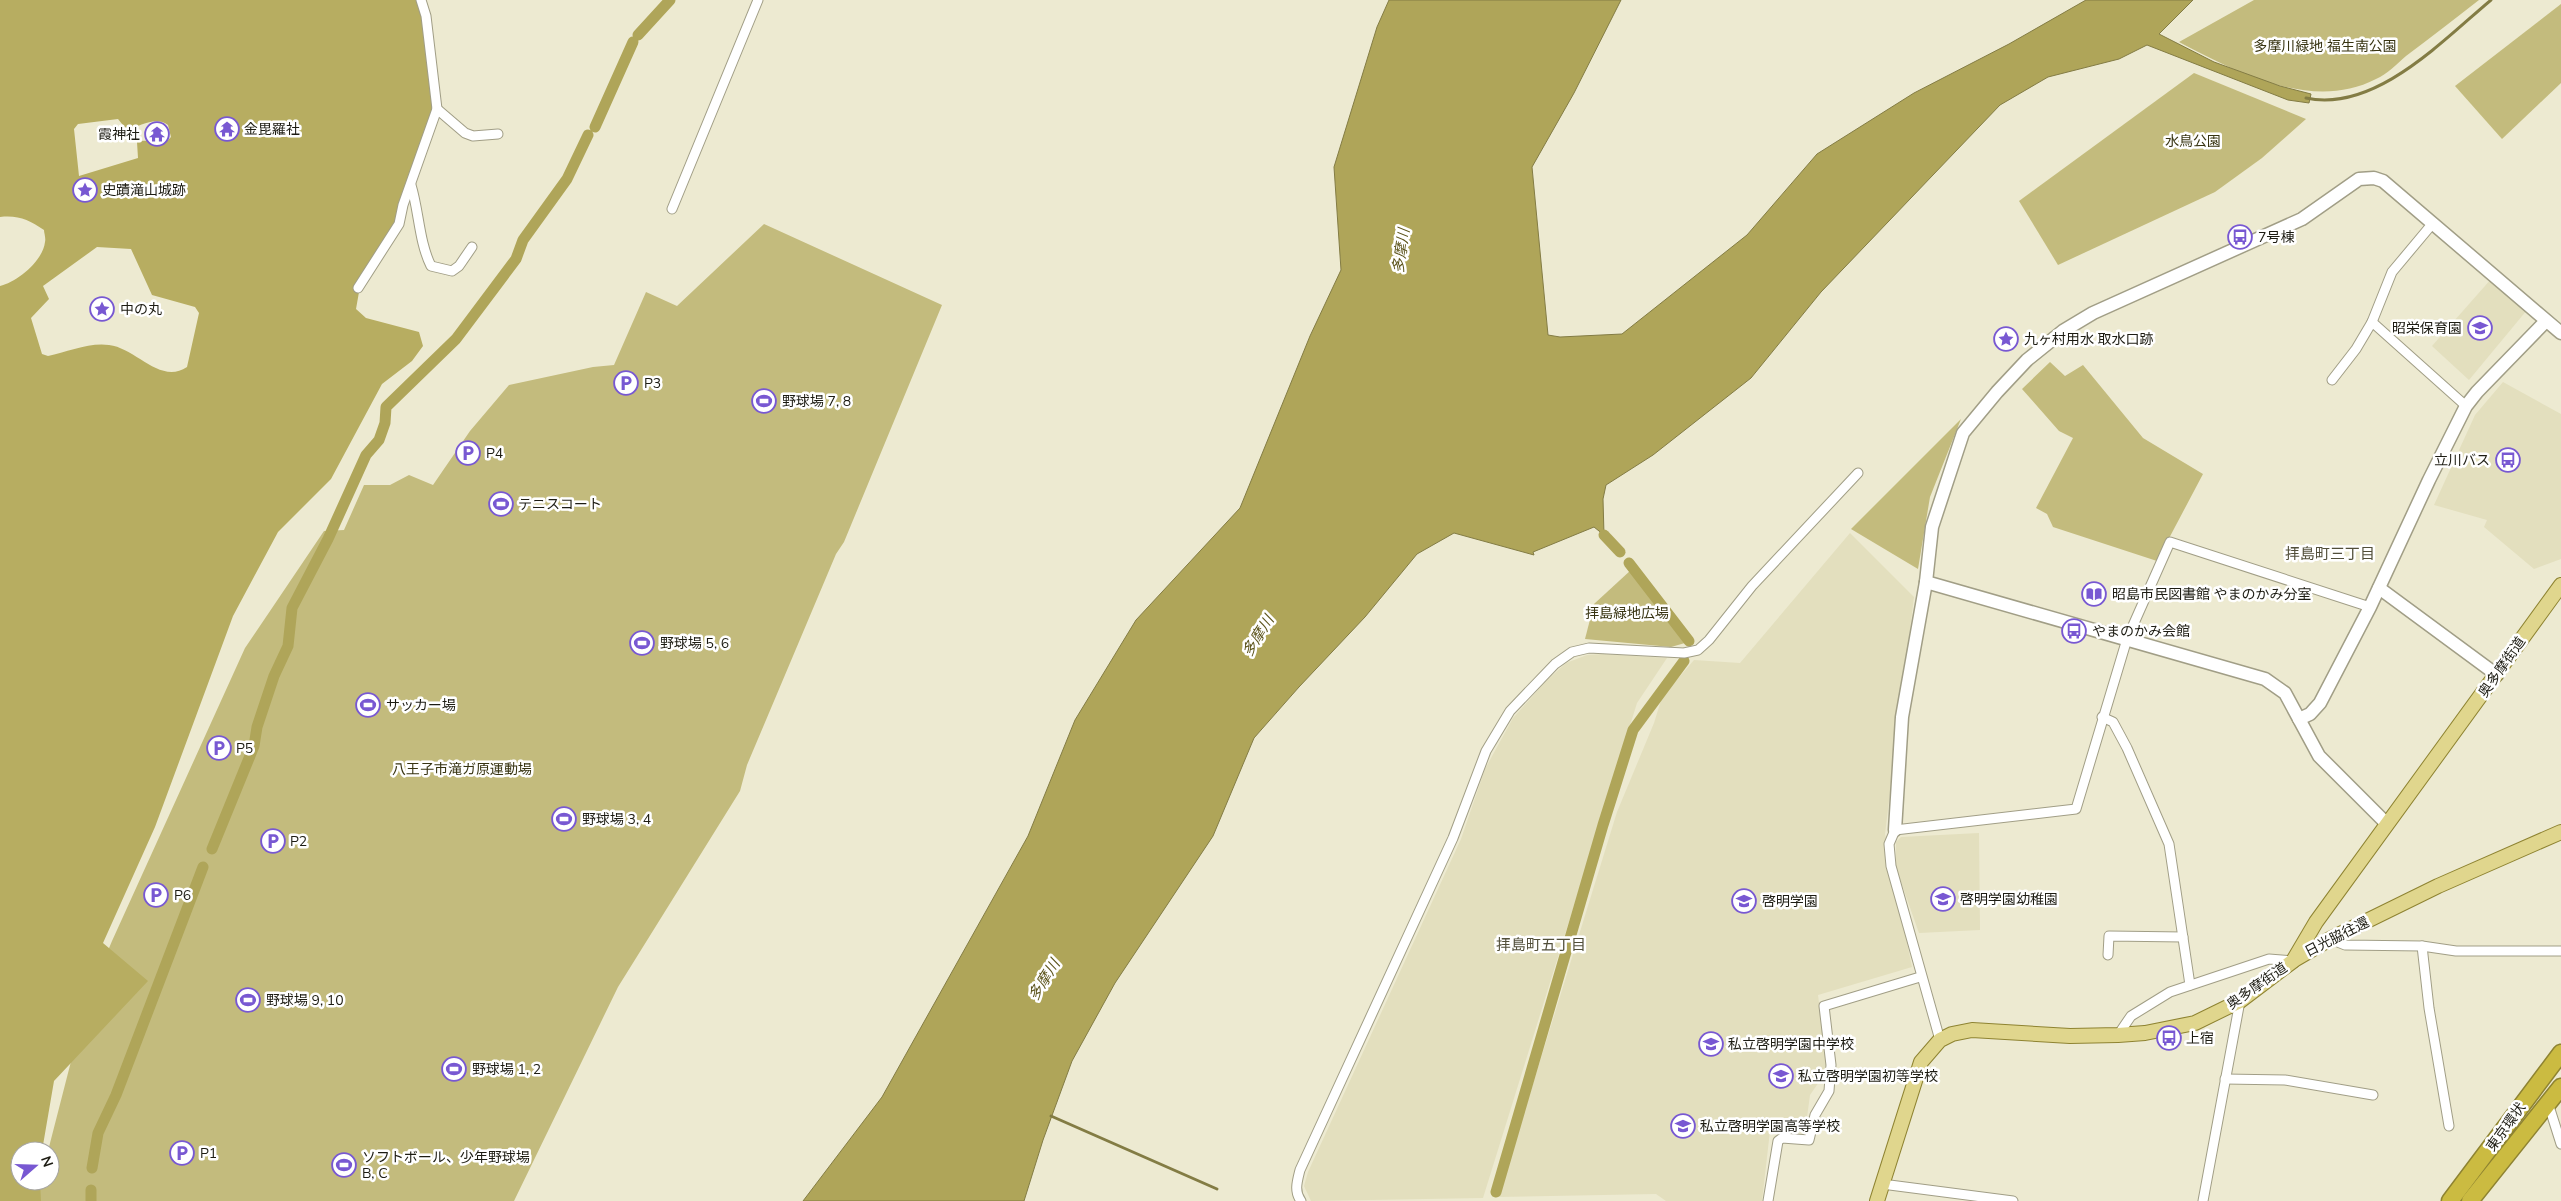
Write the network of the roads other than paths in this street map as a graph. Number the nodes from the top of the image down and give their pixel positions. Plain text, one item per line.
1 (421, 0) edge
2 (758, 0) edge
3 (438, 109) junction
4 (498, 134) dead end
5 (411, 185) junction
6 (672, 209) dead end
7 (2432, 224) junction
8 (472, 247) dead end
9 (358, 288) dead end
10 (2546, 321) junction
11 (2372, 322) junction
12 (2561, 333) edge
13 (2332, 380) dead end
14 (2466, 406) junction
15 (1858, 473) dead end
16 (1926, 582) junction
17 (2561, 585) edge
18 (2379, 588) junction
19 (2370, 607) junction
20 (2127, 639) junction
21 (2497, 675) junction
22 (2102, 717) junction
23 (2299, 719) junction
24 (2387, 824) junction
25 (1895, 830) junction
26 (2561, 832) edge
27 (2183, 937) junction
28 (2330, 939) junction
29 (2422, 946) junction
30 (2561, 951) edge
31 (2108, 955) dead end
32 (2293, 961) junction
33 (1920, 977) junction
34 (2190, 985) junction
35 (2240, 1001) junction
36 (2118, 1035) junction
37 (1940, 1040) junction
38 (2561, 1053) edge
39 (2225, 1079) junction
40 (2561, 1087) edge
41 (2373, 1095) dead end
42 (2548, 1103) junction
43 (2449, 1126) dead end
44 (2561, 1144) edge
45 (1882, 1184) junction
46 (1301, 1201) edge
47 (1768, 1201) edge
48 (1877, 1201) edge
49 (2013, 1201) edge
50 (2203, 1201) edge
51 (2450, 1201) edge
52 (2470, 1201) edge

1 - 3 street
2 - 6 street
3 - 4 street
3 - 5 street
5 - 8 street
5 - 9 street
7 - 10 street
7 - 11 street
7 - 16 street
10 - 12 street
10 - 14 street
11 - 13 street
11 - 14 street
14 - 18 street
15 - 46 street
16 - 20 street
16 - 25 street
17 - 21 main road, 奥多摩街道
18 - 19 street
18 - 21 street
19 - 20 street
19 - 23 street
20 - 22 street
20 - 23 street
21 - 24 main road, 奥多摩街道
22 - 25 street
22 - 27 street
23 - 24 street
24 - 32 main road, 奥多摩街道
25 - 33 street
26 - 28 main road, 日光脇往還
27 - 31 street
27 - 34 street
28 - 29 street
28 - 32 main road, 日光脇往還
29 - 30 street
29 - 43 street
32 - 34 street, 日光脇往還
32 - 35 main road, 奥多摩街道
33 - 37 street
33 - 47 street
34 - 36 street, 日光脇往還
35 - 36 main road, 奥多摩街道
35 - 39 street
36 - 37 main road, 奥多摩街道
37 - 45 main road
38 - 51 highway, 東京環状
39 - 41 street
39 - 50 street
40 - 42 highway, 東京環状
42 - 44 street
42 - 52 highway, 東京環状
45 - 48 main road
45 - 49 street

